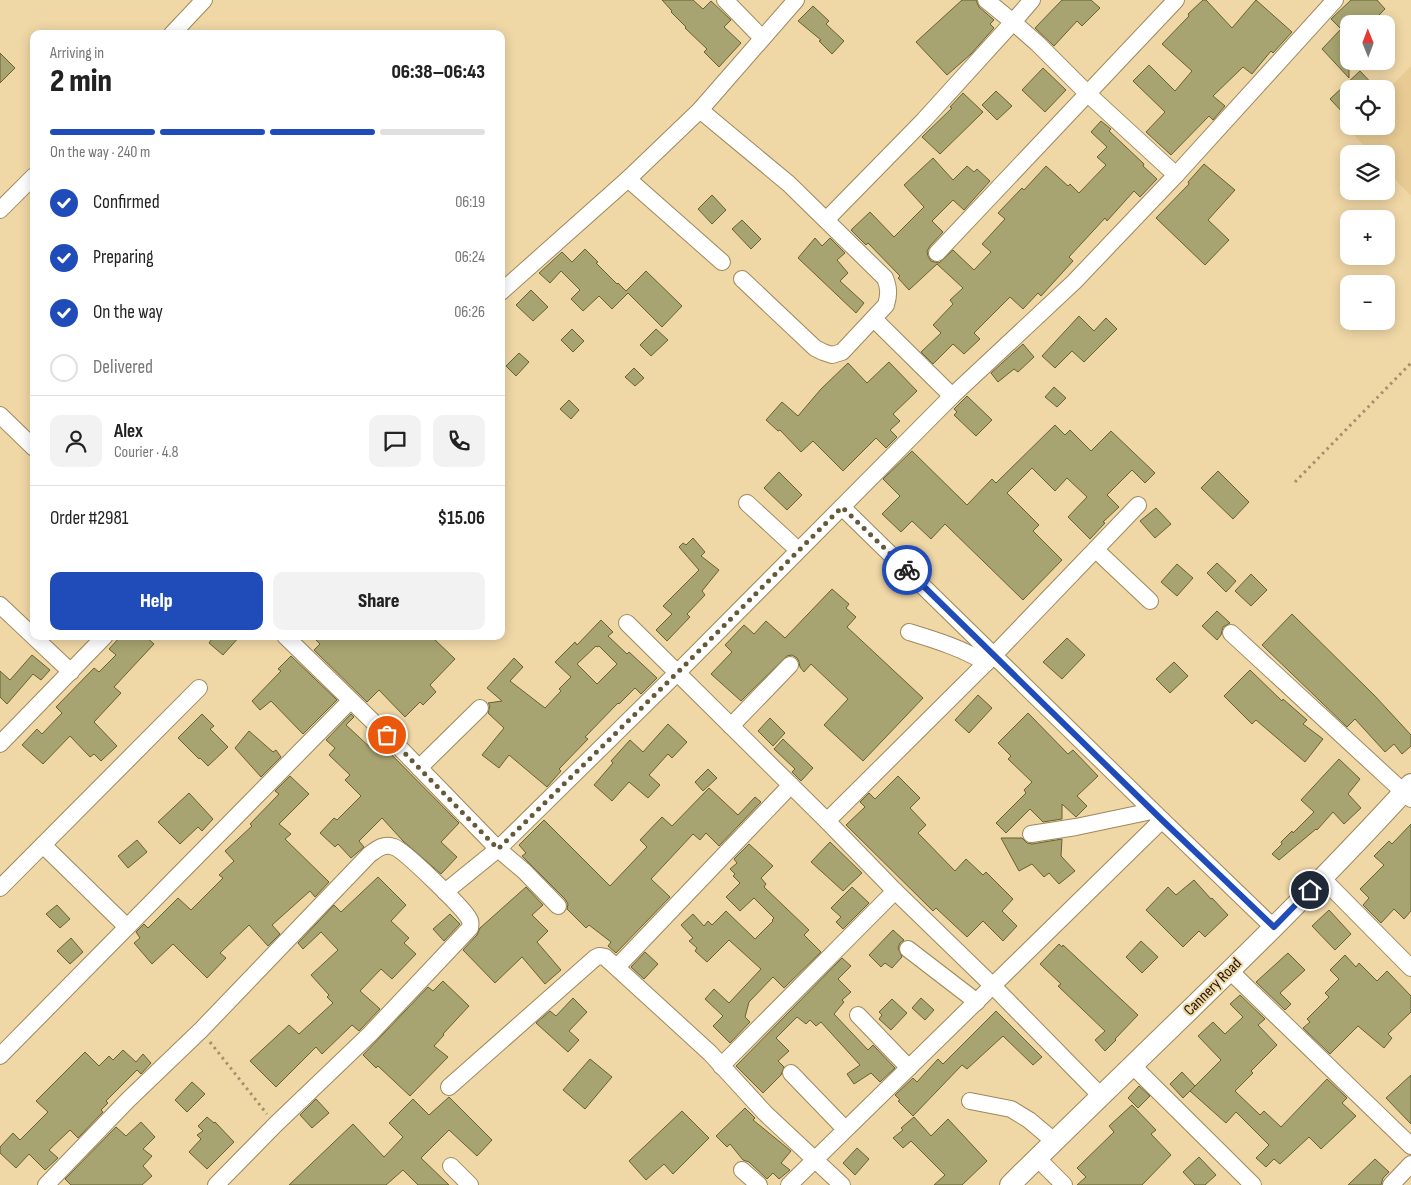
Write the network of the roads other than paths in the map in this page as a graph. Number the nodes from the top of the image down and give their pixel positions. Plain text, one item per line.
1 (204, 0) edge
2 (725, 0) edge
3 (796, 0) edge
4 (986, 0) edge
5 (1032, 0) edge
6 (1176, 0) edge
7 (1335, 0) edge
8 (1013, 22) junction
9 (176, 30) edge
10 (762, 38) junction
11 (1088, 94) junction
12 (700, 110) junction
13 (1176, 175) junction
14 (628, 179) junction
15 (30, 180) edge
16 (0, 210) edge
17 (826, 220) junction
18 (937, 253) dead end
19 (722, 262) dead end
20 (742, 279) dead end
21 (505, 288) edge
22 (874, 319) junction
23 (952, 396) junction
24 (0, 415) edge
25 (30, 444) edge
26 (747, 503) dead end
27 (1138, 505) dead end
28 (842, 507) junction
29 (798, 550) junction
30 (1096, 550) junction
31 (1150, 601) dead end
32 (0, 605) edge
33 (627, 622) dead end
34 (909, 632) dead end
35 (30, 633) edge
36 (1231, 633) dead end
37 (37, 640) edge
38 (101, 640) edge
39 (289, 640) edge
40 (990, 659) junction
41 (790, 664) dead end
42 (71, 672) junction
43 (678, 672) junction
44 (199, 688) dead end
45 (350, 701) junction
46 (480, 708) dead end
47 (731, 726) junction
48 (3, 735) edge
49 (419, 768) junction
50 (791, 785) junction
51 (1409, 791) edge
52 (1157, 815) junction
53 (827, 821) junction
54 (1031, 834) dead end
55 (43, 844) junction
56 (498, 849) junction
57 (1322, 878) junction
58 (0, 888) edge
59 (895, 891) junction
60 (445, 892) junction
61 (558, 906) dead end
62 (128, 927) junction
63 (1274, 927) junction
64 (908, 950) dead end
65 (617, 967) junction
66 (1411, 968) edge
67 (1230, 971) junction
68 (993, 986) junction
69 (977, 1002) junction
70 (858, 1015) dead end
71 (0, 1056) edge
72 (721, 1066) junction
73 (1133, 1066) junction
74 (909, 1068) junction
75 (791, 1073) dead end
76 (449, 1088) dead end
77 (1100, 1095) junction
78 (970, 1100) dead end
79 (846, 1129) junction
80 (1054, 1141) junction
81 (1411, 1146) edge
82 (1037, 1158) junction
83 (814, 1160) junction
84 (1411, 1164) edge
85 (451, 1166) dead end
86 (742, 1170) dead end
87 (1243, 1182) edge
88 (46, 1185) edge
89 (216, 1185) edge
90 (470, 1185) edge
91 (759, 1185) edge
92 (789, 1185) edge
93 (842, 1185) edge
94 (1010, 1185) edge
95 (1064, 1185) edge
96 (1391, 1185) edge

1 - 9 street
2 - 10 street
3 - 10 street
4 - 8 street
5 - 8 street
6 - 11 street
7 - 13 street
8 - 11 street
8 - 17 street
10 - 12 street
11 - 13 street
11 - 18 street
12 - 14 street
12 - 17 street
13 - 23 street
14 - 19 street
14 - 21 street
15 - 16 street
17 - 22 street
20 - 22 street
22 - 23 street
23 - 28 street
24 - 25 street
26 - 29 street
27 - 30 street
28 - 29 street
28 - 40 street
29 - 43 street
30 - 31 street
30 - 40 street
32 - 35 street
33 - 43 street
34 - 40 street
36 - 51 street
37 - 42 street
38 - 42 street
39 - 45 street
40 - 52 street
40 - 53 street
41 - 47 street
42 - 48 street
43 - 47 street
43 - 56 street
44 - 55 street
45 - 49 street
45 - 62 street
46 - 49 street
47 - 50 street
49 - 56 street
50 - 53 street
50 - 65 street
51 - 57 main road, Cannery Road
52 - 54 street
52 - 63 street
52 - 68 street
53 - 59 street
55 - 58 street
55 - 62 street
56 - 60 street
56 - 61 street
57 - 63 main road, Cannery Road
57 - 66 street
59 - 68 street
59 - 72 street
60 - 88 street
60 - 89 street
62 - 71 street
63 - 67 main road, Cannery Road
64 - 69 street
65 - 72 street
65 - 76 street
67 - 73 main road, Cannery Road
67 - 81 street
68 - 69 street
68 - 77 street
69 - 74 street
70 - 74 street
72 - 83 street
73 - 77 main road, Cannery Road
73 - 87 street
74 - 79 street
75 - 79 street
77 - 80 main road, Cannery Road
78 - 80 street
79 - 83 street
80 - 82 main road, Cannery Road
82 - 94 main road, Cannery Road
82 - 95 street
83 - 92 street
83 - 93 street
84 - 96 street
85 - 90 street
86 - 91 street

